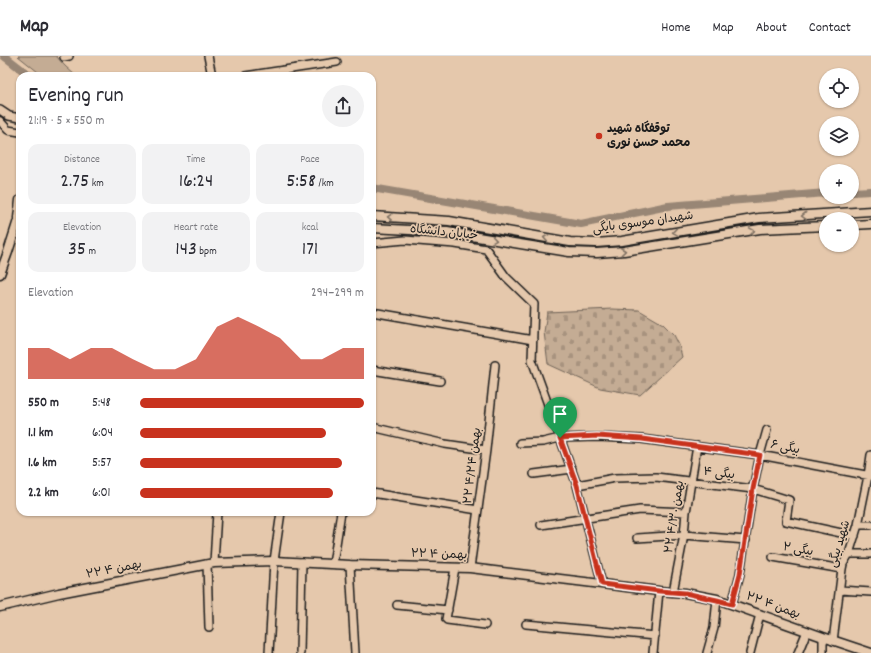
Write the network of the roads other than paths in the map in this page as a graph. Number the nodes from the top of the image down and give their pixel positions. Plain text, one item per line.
1 (208, 56) edge
2 (337, 62) dead end
3 (211, 72) edge
4 (272, 72) edge
5 (0, 110) edge
6 (16, 117) edge
7 (0, 121) edge
8 (16, 131) edge
9 (871, 211) edge
10 (376, 216) edge
11 (871, 224) edge
12 (859, 225) edge
13 (819, 226) edge
14 (16, 227) edge
15 (376, 228) edge
16 (376, 243) edge
17 (0, 274) edge
18 (376, 313) edge
19 (533, 340) junction
20 (495, 366) dead end
21 (376, 371) edge
22 (440, 381) dead end
23 (376, 428) edge
24 (767, 430) dead end
25 (560, 438) junction
26 (520, 443) dead end
27 (697, 446) junction
28 (486, 450) junction
29 (760, 455) junction
30 (871, 455) edge
31 (572, 469) junction
32 (534, 474) dead end
33 (870, 476) edge
34 (692, 481) junction
35 (577, 485) junction
36 (753, 489) junction
37 (376, 494) edge
38 (478, 510) junction
39 (686, 512) junction
40 (217, 516) edge
41 (280, 516) edge
42 (340, 516) edge
43 (585, 518) junction
44 (541, 525) dead end
45 (858, 525) junction
46 (871, 525) edge
47 (684, 535) junction
48 (855, 536) junction
49 (637, 538) dead end
50 (746, 540) junction
51 (849, 554) junction
52 (871, 554) edge
53 (773, 557) dead end
54 (274, 561) junction
55 (302, 562) junction
56 (211, 564) junction
57 (333, 564) junction
58 (350, 565) junction
59 (455, 568) junction
60 (470, 568) junction
61 (842, 568) junction
62 (602, 584) junction
63 (840, 590) junction
64 (659, 591) junction
65 (673, 592) junction
66 (871, 592) edge
67 (717, 600) junction
68 (732, 604) junction
69 (398, 605) dead end
70 (0, 606) edge
71 (448, 610) junction
72 (760, 614) junction
73 (526, 624) dead end
74 (485, 625) dead end
75 (209, 627) dead end
76 (807, 631) junction
77 (655, 636) junction
78 (823, 637) junction
79 (833, 641) junction
80 (269, 653) edge
81 (300, 653) edge
82 (355, 653) edge
83 (652, 653) edge
84 (707, 653) edge
85 (750, 653) edge
86 (798, 653) edge
87 (823, 653) edge
88 (871, 653) edge

1 - 3 street
2 - 4 street
5 - 6 street
7 - 8 street
9 -> 10 street, شهیدان موسوی بایگی
11 - 12 street
15 -> 13 street, شهیدان موسوی بایگی
14 - 17 street
16 - 19 street, خیابان دانشگاه
18 - 19 street
19 - 25 street, خیابان دانشگاه
20 - 28 street, ۲۲ بهمن ۴/۲۴
21 - 22 street
23 - 28 street
24 - 29 street
25 - 26 street, بیگی ۶
25 - 27 street, بیگی ۶
25 - 31 street, خیابان دانشگاه
27 - 29 street, بیگی ۶
27 - 34 street, ۲۲ بهمن ۴/۳۰
28 - 38 street, ۲۲ بهمن ۴/۲۴
29 - 33 street, بیگی ۶
29 - 36 street
30 - 33 street, شهید بیگی
31 - 32 street
31 - 35 street, خیابان دانشگاه
33 - 45 street, شهید بیگی
34 - 35 street, بیگی ۴
34 - 36 street, بیگی ۴
34 - 39 street, ۲۲ بهمن ۴/۳۰
35 - 43 street, خیابان دانشگاه
36 - 48 street, بیگی ۴
36 - 50 street
37 - 38 street
38 - 60 street, ۲۲ بهمن ۴/۲۴
39 - 43 street
39 - 47 street, ۲۲ بهمن ۴/۳۰
40 - 56 street
41 - 54 street
42 - 57 street
43 - 44 street
43 - 62 street, خیابان دانشگاه
45 - 46 street
45 - 48 street, شهید بیگی
47 - 49 street
47 - 50 street
47 - 65 street, ۲۲ بهمن ۴/۳۰
48 - 51 street, شهید بیگی
50 - 68 street
51 - 52 street
51 - 61 street, شهید بیگی
53 - 61 street, بیگی ۲
54 - 55 street, ۲۲ بهمن ۴
54 - 56 street, ۲۲ بهمن ۴
54 - 80 street
55 - 57 street, ۲۲ بهمن ۴
55 - 81 street
56 - 70 street, ۲۲ بهمن ۴
56 - 75 street
57 - 58 street, ۲۲ بهمن ۴
58 - 59 street, ۲۲ بهمن ۴
58 - 82 street
59 - 60 street, ۲۲ بهمن ۴
59 - 71 street
60 - 62 street, ۲۲ بهمن ۴
61 - 63 street, شهید بیگی
62 - 64 street, ۲۲ بهمن ۴
63 - 66 street
63 - 79 street, شهید بیگی
64 - 65 street, ۲۲ بهمن ۴
64 - 77 street
65 - 67 street, ۲۲ بهمن ۴
67 - 68 street, ۲۲ بهمن ۴
67 - 84 street
68 - 72 street, ۲۲ بهمن ۴
69 - 71 street
71 - 74 street
72 - 76 street, ۲۲ بهمن ۴
72 - 85 street
73 - 77 street
76 - 78 street, ۲۲ بهمن ۴
76 - 86 street
77 - 83 street
78 - 79 street, ۲۲ بهمن ۴
78 - 87 street
79 - 88 street, ۲۲ بهمن ۴

